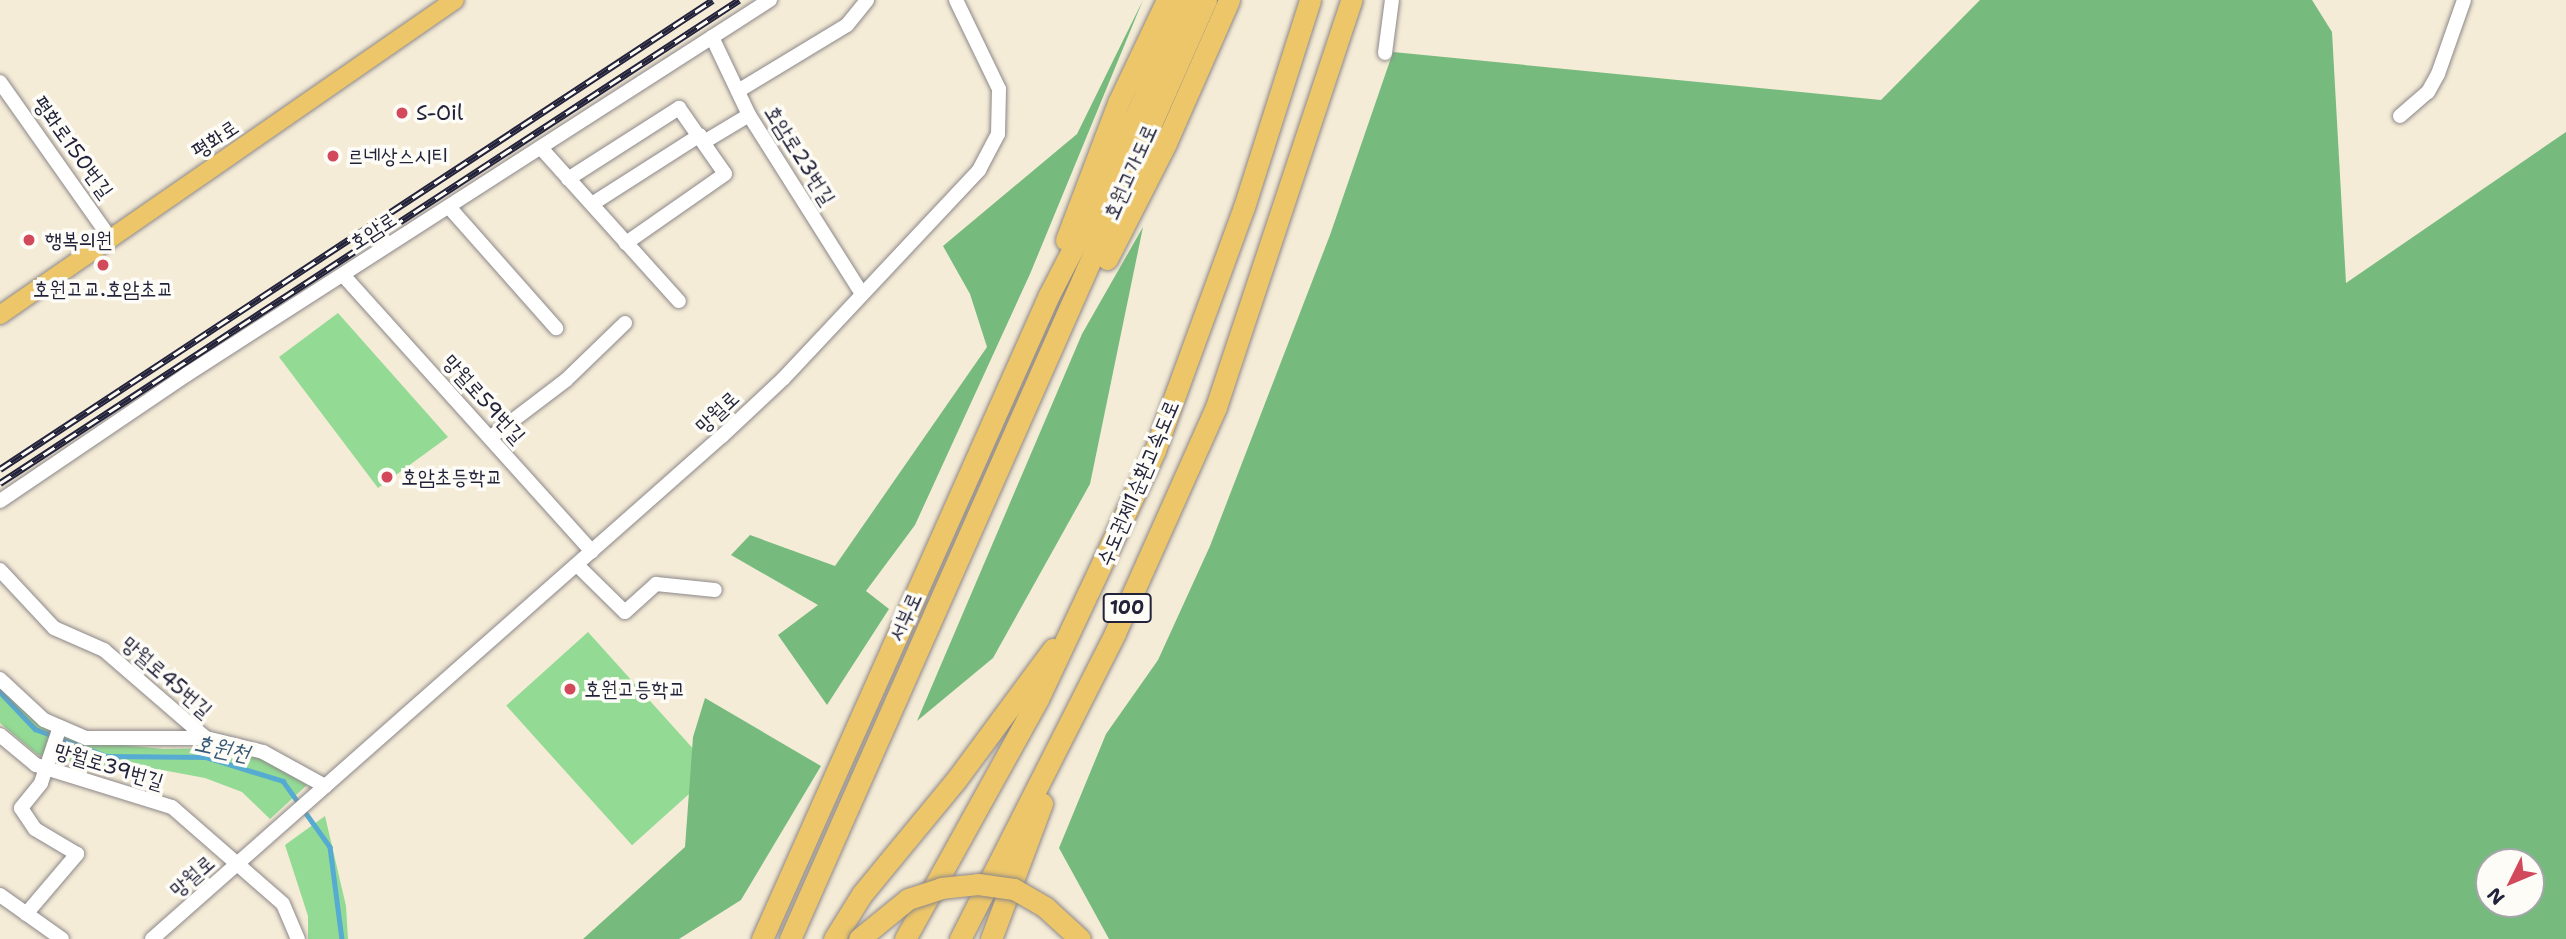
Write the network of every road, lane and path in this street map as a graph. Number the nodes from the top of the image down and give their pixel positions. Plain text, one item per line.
1 (455, 0) edge
2 (770, 0) edge
3 (867, 0) edge
4 (956, 0) edge
5 (1167, 0) edge
6 (1187, 0) edge
7 (1206, 0) edge
8 (1229, 0) edge
9 (1310, 0) edge
10 (1351, 0) edge
11 (1392, 0) edge
12 (2464, 0) edge
13 (712, 37) junction
14 (1385, 53) dead end
15 (0, 82) edge
16 (738, 91) junction
17 (749, 115) junction
18 (2400, 116) dead end
19 (702, 139) junction
20 (541, 148) junction
21 (568, 179) junction
22 (592, 204) junction
23 (449, 207) junction
24 (110, 238) junction
25 (626, 243) junction
26 (343, 275) junction
27 (861, 292) junction
28 (1049, 295) junction
29 (679, 301) dead end
30 (0, 315) edge
31 (625, 323) dead end
32 (556, 328) dead end
33 (1057, 345) junction
34 (491, 438) junction
35 (0, 501) edge
36 (592, 552) junction
37 (577, 565) junction
38 (0, 570) edge
39 (715, 590) dead end
40 (1083, 608) junction
41 (0, 679) edge
42 (1075, 717) junction
43 (60, 727) junction
44 (206, 738) junction
45 (2, 742) edge
46 (45, 768) junction
47 (325, 786) junction
48 (237, 866) junction
49 (0, 895) edge
50 (26, 914) junction
51 (62, 939) edge
52 (152, 939) edge
53 (298, 939) edge
54 (762, 939) edge
55 (790, 939) edge
56 (834, 939) edge
57 (859, 939) edge
58 (905, 939) edge
59 (960, 939) edge
60 (991, 939) edge
61 (1080, 939) edge

1 - 24 main road, 평화로
2 - 13 street, 호암로
3 - 16 street
4 - 27 street, 망월로
5 - 28 highway
6 - 28 highway, 호원고가도로
7 - 33 highway, 호원고가도로
8 - 33 highway
9 - 40 highway, 수도권제1순환고속도로 / 100
10 - 42 highway, 수도권제1순환고속도로 / 100
11 - 14 street
12 - 18 street
13 - 16 street, 호암로23번길
13 - 20 street, 호암로
15 - 24 street, 평화로150번길
16 - 17 street, 호암로23번길
17 - 19 street
17 - 27 street, 호암로23번길
19 - 21 street
19 - 22 street
19 - 25 street
20 - 21 street
20 - 23 street, 호암로
21 - 22 street
22 - 25 street
23 - 26 street, 호암로
23 - 32 street
24 - 30 main road, 평화로
25 - 29 street
26 - 34 street, 망월로59번길
26 - 35 street, 호암로
27 - 36 street, 망월로
28 - 54 highway, 서부로
31 - 34 street
33 - 55 highway, 서부로
34 - 36 street, 망월로59번길
36 - 37 street, 망월로
37 - 39 street
37 - 47 street, 망월로
38 - 44 street, 망월로45번길
40 - 56 highway
40 - 58 highway, 수도권제1순환고속도로 / 100
41 - 43 street
42 - 59 highway, 수도권제1순환고속도로 / 100
42 - 60 highway
43 - 44 street
43 - 46 street
44 - 47 street, 망월로45번길
45 - 46 street, 망월로39번길
46 - 48 street, 망월로39번길
46 - 50 street
47 - 48 street, 망월로
48 - 52 street, 망월로
48 - 53 street, 망월로39번길
49 - 50 street
50 - 51 street
57 - 61 highway, bridge

